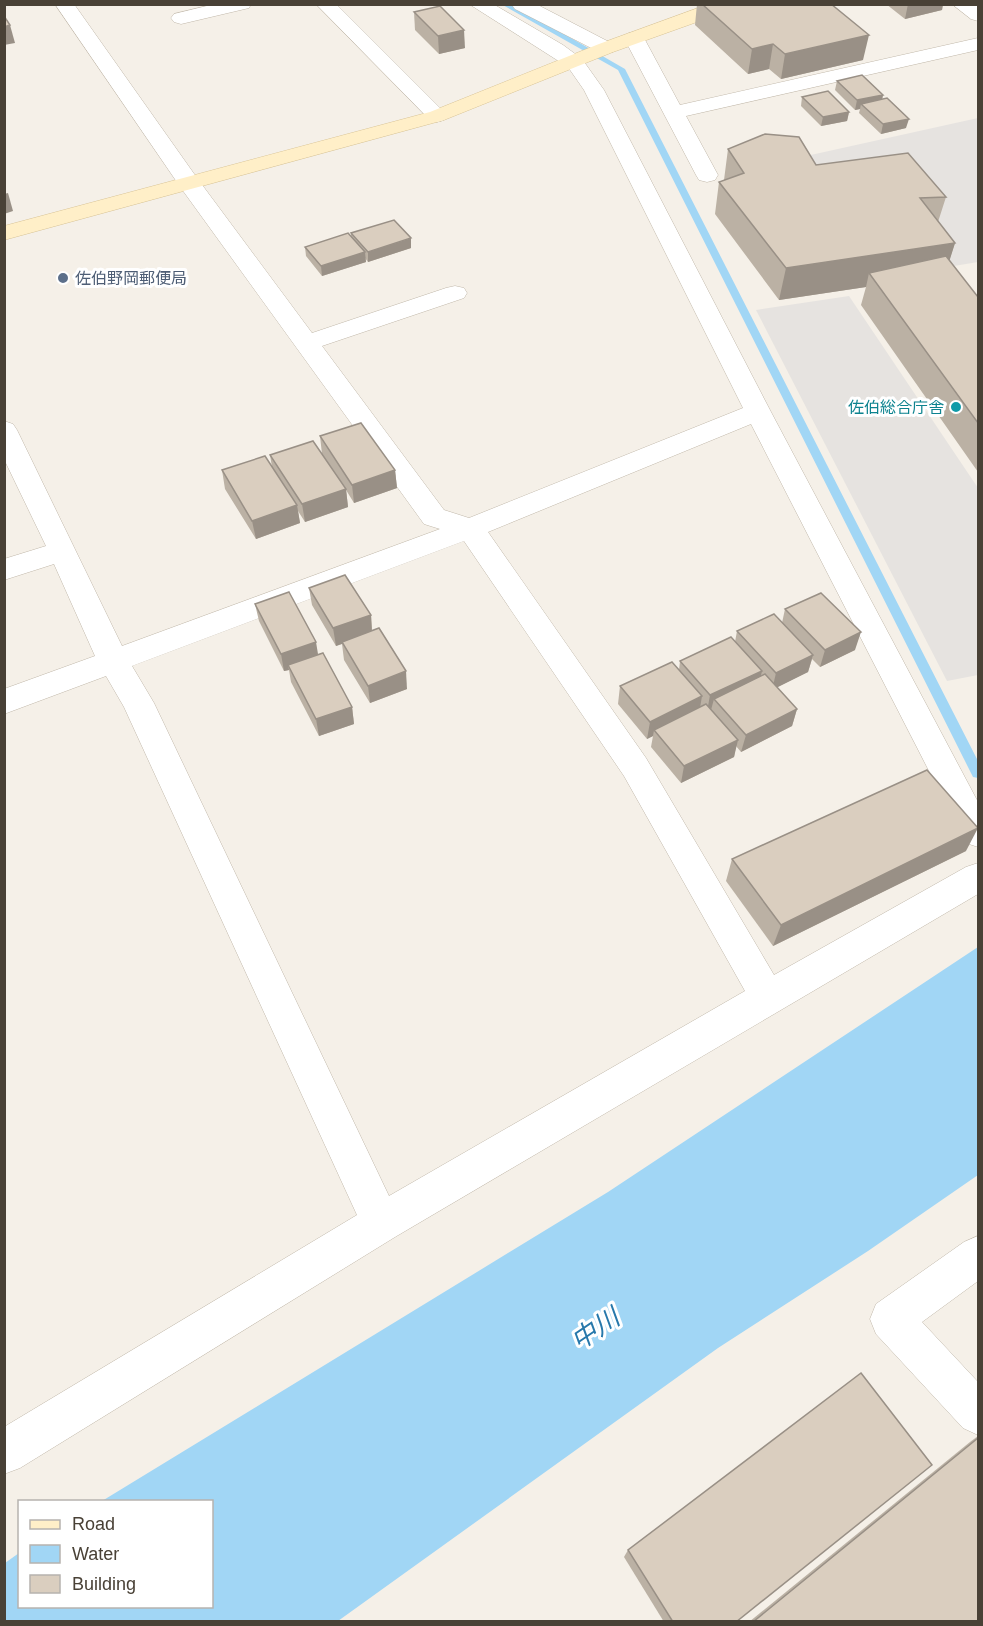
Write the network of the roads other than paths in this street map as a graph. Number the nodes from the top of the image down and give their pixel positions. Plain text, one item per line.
1 (63, 4) edge
2 (242, 4) edge
3 (325, 4) edge
4 (478, 4) edge
5 (522, 4) edge
6 (729, 4) edge
7 (961, 4) edge
8 (978, 15) edge
9 (181, 18) dead end
10 (634, 38) junction
11 (978, 44) edge
12 (591, 55) junction
13 (674, 113) junction
14 (437, 116) junction
15 (707, 175) dead end
16 (189, 183) junction
17 (4, 233) edge
18 (455, 294) dead end
19 (306, 343) junction
20 (758, 412) junction
21 (8, 446) edge
22 (470, 528) junction
23 (62, 551) junction
24 (4, 570) edge
25 (112, 660) junction
26 (4, 702) edge
27 (978, 833) edge
28 (978, 877) edge
29 (768, 997) junction
30 (381, 1223) junction
31 (978, 1256) edge
32 (978, 1413) edge
33 (4, 1452) edge

1 - 16 street
2 - 9 street
3 - 14 street
4 - 12 street
5 - 12 street
6 - 10 street
7 - 8 street
10 - 12 street
10 - 13 street
11 - 13 street
12 - 14 street
12 - 20 street
13 - 15 street
14 - 16 street
16 - 17 street
16 - 19 street
18 - 19 street
19 - 22 street
20 - 22 street
20 - 27 street
21 - 23 street
22 - 25 street
22 - 29 street
23 - 24 street
23 - 25 street
25 - 26 street
25 - 30 street
28 - 29 street
29 - 30 street
30 - 33 street
31 - 32 street

